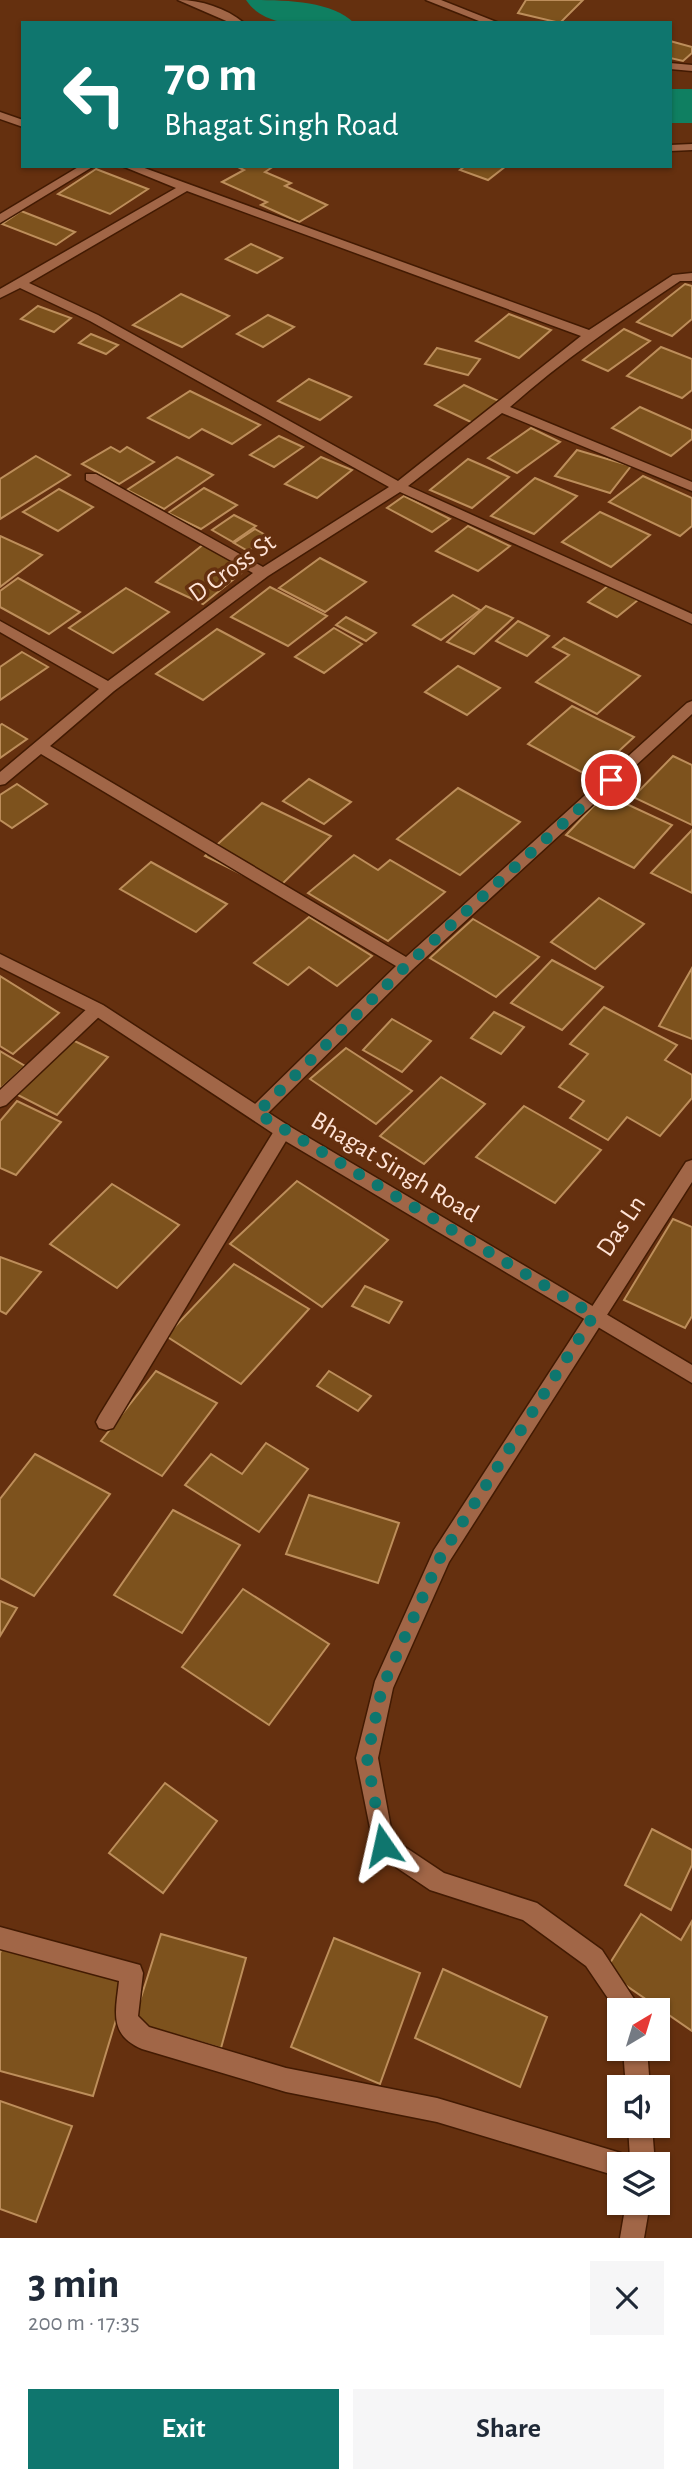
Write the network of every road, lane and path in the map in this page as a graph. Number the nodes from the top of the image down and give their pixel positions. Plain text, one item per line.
1 (183, 0) edge
2 (431, 0) edge
3 (235, 21) edge
4 (489, 21) edge
5 (672, 66) edge
6 (692, 68) edge
7 (0, 115) edge
8 (21, 123) edge
9 (692, 147) edge
10 (672, 148) edge
11 (85, 168) edge
12 (133, 168) edge
13 (184, 188) junction
14 (0, 219) edge
15 (692, 277) edge
16 (20, 283) junction
17 (0, 295) edge
18 (590, 335) junction
19 (501, 408) junction
20 (91, 477) dead end
21 (399, 486) junction
22 (692, 487) edge
23 (262, 573) junction
24 (692, 619) edge
25 (0, 626) edge
26 (110, 688) junction
27 (692, 706) edge
28 (39, 747) junction
29 (0, 780) edge
30 (0, 960) edge
31 (407, 965) junction
32 (97, 1009) junction
33 (0, 1100) edge
34 (257, 1113) junction
35 (283, 1131) junction
36 (692, 1167) edge
37 (594, 1315) junction
38 (692, 1376) edge
39 (106, 1422) dead end
40 (0, 1938) edge
41 (621, 1998) edge
42 (607, 2161) edge
43 (636, 2215) edge
44 (632, 2238) edge

1 - 3 street
2 - 4 street
5 - 6 street
7 - 8 street
9 - 10 street
11 - 14 street
12 - 13 street
13 - 16 street
13 - 18 street
15 - 18 street, D Cross St
16 - 17 street
16 - 21 street
18 - 19 street, D Cross St
19 - 21 street, D Cross St
19 - 22 street
20 - 23 street
21 - 23 street, D Cross St
21 - 24 street
23 - 26 street, D Cross St
25 - 26 street
26 - 28 street, D Cross St
27 - 31 street
28 - 29 street, D Cross St
28 - 31 street
30 - 32 street, Bhagat Singh Road
31 - 34 street
32 - 33 street
32 - 34 street, Bhagat Singh Road
34 - 35 street, Bhagat Singh Road
35 - 37 street, Bhagat Singh Road
35 - 39 street
36 - 37 street, Das Ln
37 - 38 street, Bhagat Singh Road
37 - 41 street, Das Ln
40 - 42 street
43 - 44 street

